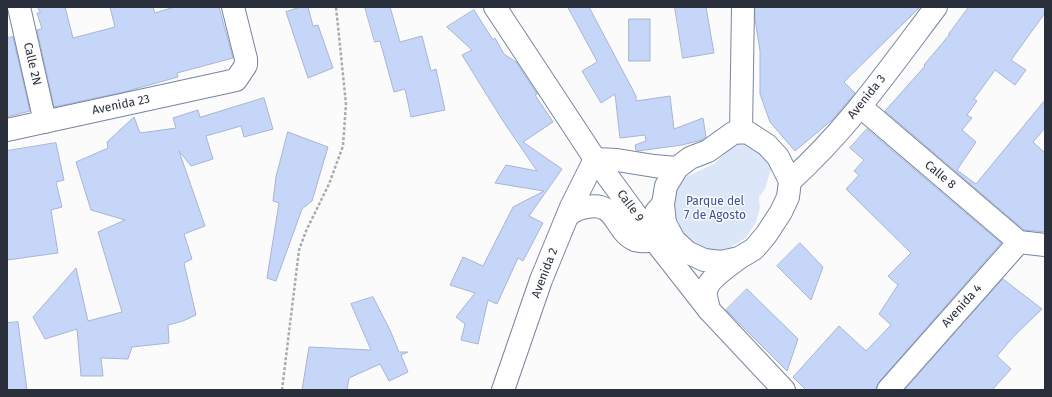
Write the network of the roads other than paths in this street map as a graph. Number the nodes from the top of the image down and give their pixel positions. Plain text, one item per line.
1 (18, 7) edge
2 (233, 7) edge
3 (495, 7) edge
4 (743, 7) edge
5 (936, 7) edge
6 (860, 107) junction
7 (45, 122) junction
8 (7, 130) edge
9 (742, 132) junction
10 (595, 159) junction
11 (677, 168) junction
12 (790, 181) junction
13 (663, 204) junction
14 (568, 216) junction
15 (655, 241) junction
16 (1020, 242) junction
17 (678, 244) junction
18 (1045, 245) edge
19 (739, 258) junction
20 (709, 310) junction
21 (503, 390) edge
22 (784, 390) edge
23 (888, 390) edge

1 - 7 street, Calle 2N
2 - 7 street, Avenida 23
3 - 10 street, Calle 9
4 - 9 street
5 - 6 street, Avenida 3
6 - 12 street, Avenida 3
6 - 16 street, Calle 8
7 - 8 street, Avenida 23
9 - 11 street
9 - 12 street
10 - 11 street
10 - 14 street, Avenida 2
10 - 15 street, Calle 9
11 - 13 street
12 - 19 street
13 - 15 street
13 - 17 street
14 - 15 street
14 - 21 street, Avenida 2
15 - 17 street
15 - 20 street, Calle 9
16 - 18 street
16 - 23 street, Avenida 4
17 - 19 street
19 - 20 street
20 - 22 street, Calle 9

